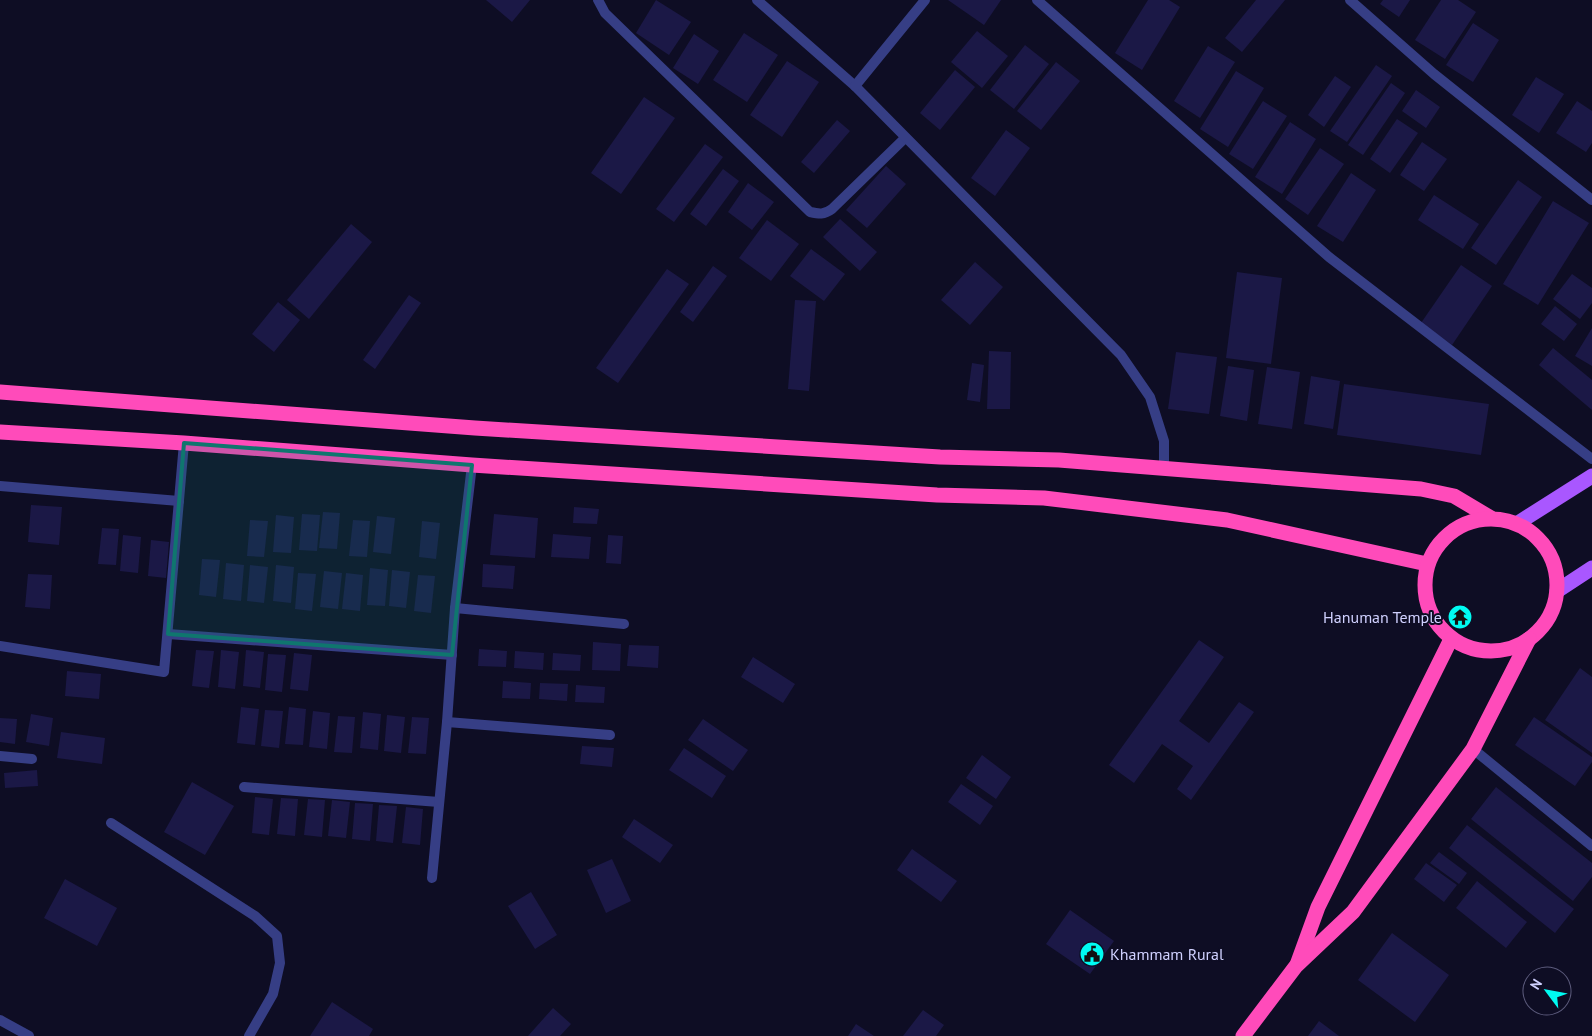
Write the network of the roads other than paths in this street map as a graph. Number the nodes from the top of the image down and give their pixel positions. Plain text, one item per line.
1 (598, 0) edge
2 (757, 0) edge
3 (925, 0) edge
4 (1037, 0) edge
5 (1350, 0) edge
6 (855, 86) junction
7 (905, 138) junction
8 (1592, 200) edge
9 (0, 392) edge
10 (0, 432) edge
11 (184, 443) junction
12 (1592, 459) edge
13 (472, 465) junction
14 (1164, 469) junction
15 (1592, 476) edge
16 (0, 486) edge
17 (179, 501) junction
18 (1491, 518) junction
19 (1518, 524) junction
20 (1427, 564) junction
21 (1592, 568) edge
22 (1557, 591) junction
23 (455, 608) junction
24 (624, 624) dead end
25 (168, 634) junction
26 (1451, 639) junction
27 (1529, 639) junction
28 (0, 646) edge
29 (452, 655) junction
30 (447, 722) junction
31 (610, 735) dead end
32 (1472, 749) junction
33 (0, 756) edge
34 (32, 759) dead end
35 (244, 787) dead end
36 (439, 802) junction
37 (111, 824) dead end
38 (1592, 846) edge
39 (432, 878) dead end
40 (1296, 966) junction
41 (0, 1020) edge
42 (29, 1036) edge
43 (249, 1036) edge
44 (1243, 1036) edge

1 - 7 street
2 - 6 street
3 - 6 street
4 - 12 street
5 - 8 street
6 - 7 street
7 - 14 street
9 - 14 highway
10 - 11 highway
11 - 13 highway
11 - 17 street
13 - 20 highway
13 - 23 street
14 - 18 highway
15 - 19 main road
16 - 17 street
17 - 25 street
18 - 19 highway
18 - 20 highway
19 - 22 highway
20 - 26 highway
21 - 22 main road
22 - 27 highway
23 - 24 street
23 - 29 street
25 - 28 street
25 - 29 street
26 - 27 highway
26 - 40 highway
27 - 32 highway
29 - 30 street
30 - 31 street
30 - 36 street
32 - 38 street
32 - 40 highway
33 - 34 street
35 - 36 street
36 - 39 street
37 - 43 street
40 - 44 highway
41 - 42 street

